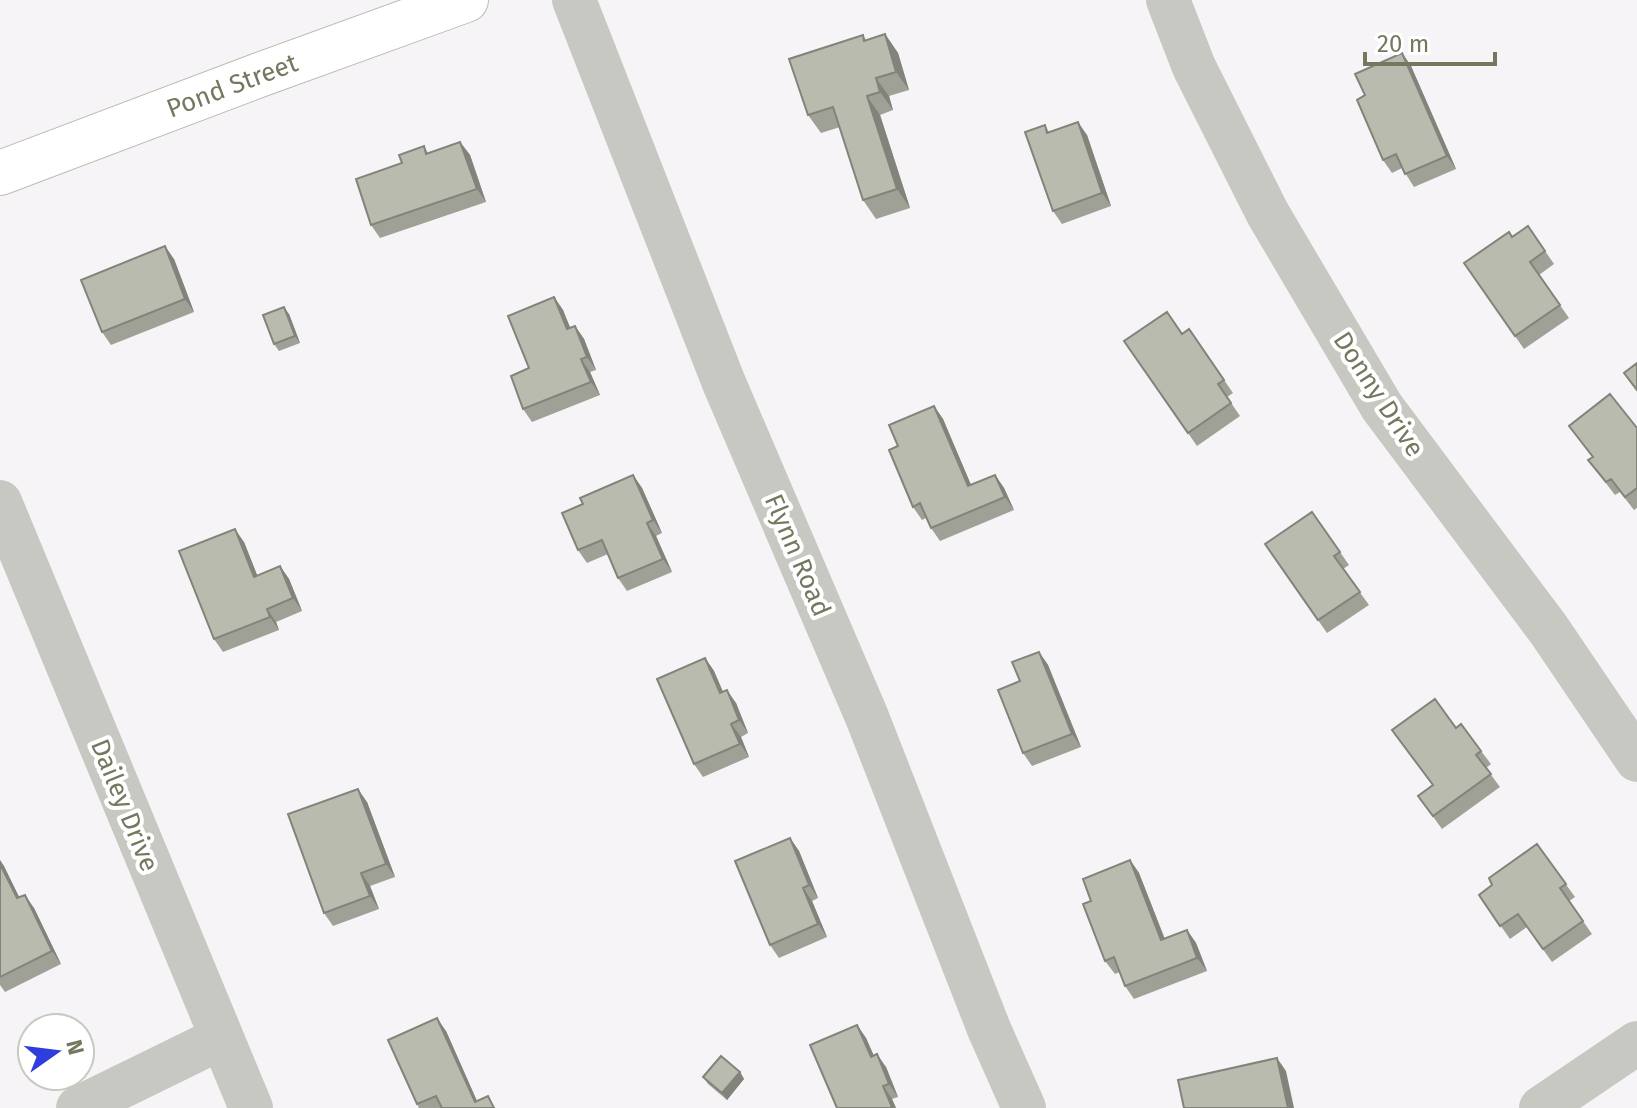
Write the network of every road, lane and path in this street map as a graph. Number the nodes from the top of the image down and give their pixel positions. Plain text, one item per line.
1 (466, 0) edge
2 (574, 0) edge
3 (1168, 0) edge
4 (0, 173) edge
5 (0, 502) edge
6 (1637, 760) edge
7 (221, 1038) junction
8 (1637, 1043) edge
9 (78, 1108) edge
10 (251, 1108) edge
11 (1024, 1108) edge
12 (1541, 1108) edge

1 - 4 main road, Pond Street
2 - 11 street, Flynn Road
3 - 6 street, Donny Drive
5 - 7 street, Dailey Drive
7 - 9 street
7 - 10 street, Dailey Drive
8 - 12 street

